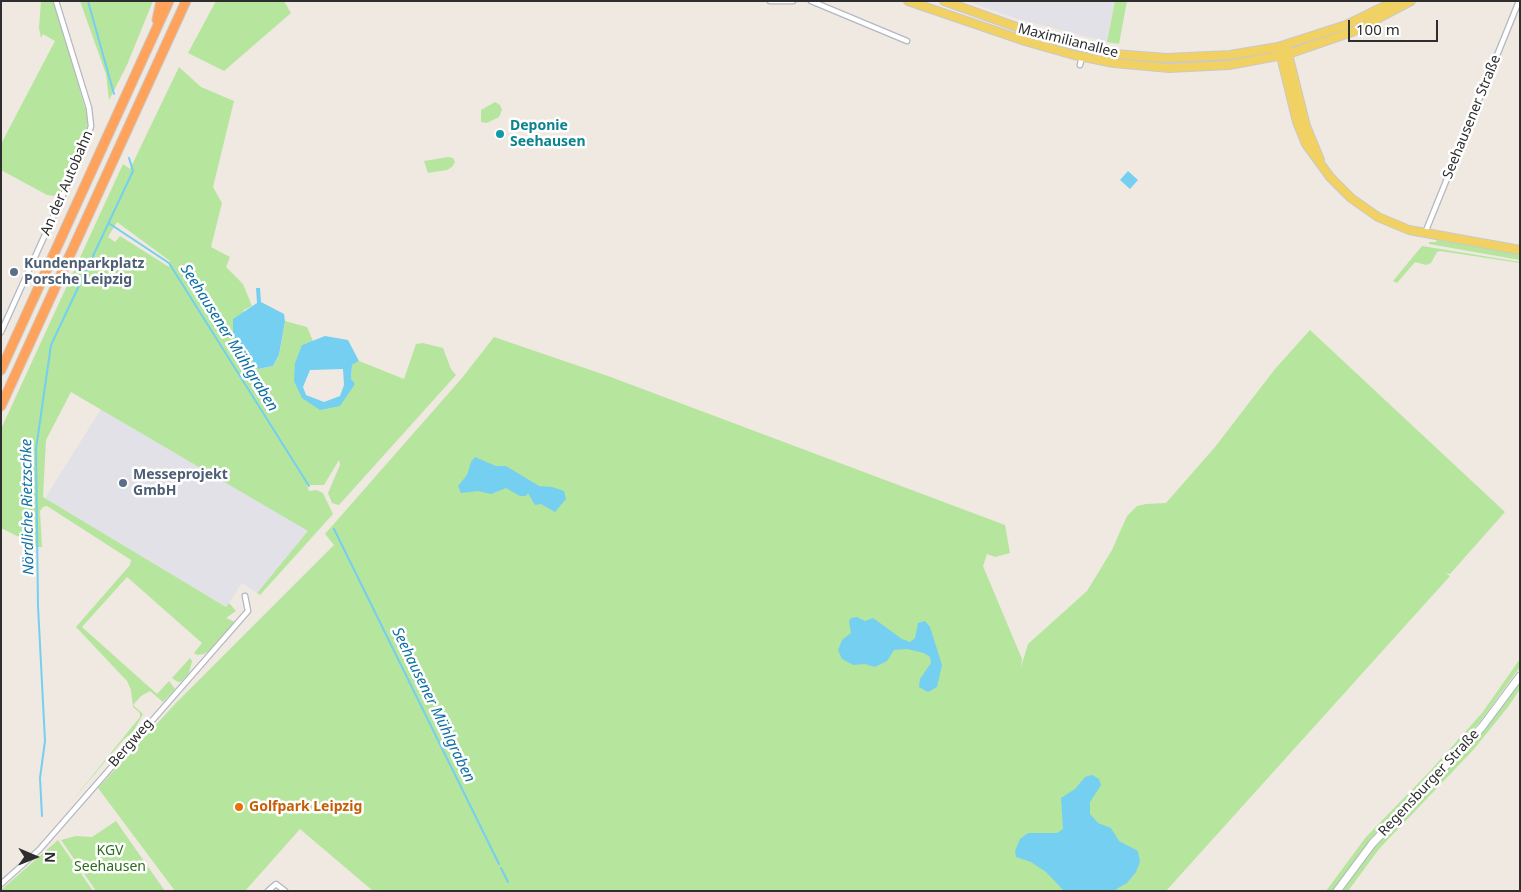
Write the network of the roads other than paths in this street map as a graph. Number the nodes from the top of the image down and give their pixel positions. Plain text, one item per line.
1 (56, 1) edge
2 (162, 1) edge
3 (169, 1) edge
4 (770, 1) edge
5 (792, 1) edge
6 (811, 1) edge
7 (908, 1) edge
8 (944, 1) edge
9 (1394, 1) edge
10 (1411, 1) edge
11 (1519, 1) edge
12 (185, 3) edge
13 (907, 41) dead end
14 (150, 44) junction
15 (1282, 46) junction
16 (1284, 55) junction
17 (1425, 233) junction
18 (1520, 250) edge
19 (1, 332) edge
20 (1, 370) edge
21 (1, 406) edge
22 (245, 596) dead end
23 (1520, 676) edge
24 (1, 884) edge
25 (268, 891) edge
26 (285, 891) edge
27 (1338, 891) edge

1 - 19 street, An der Autobahn
2 - 14 highway
3 - 14 highway
4 - 5 street
6 - 13 street
7 - 16 main road, Maximilianallee
8 - 15 main road, Maximilianallee
9 - 15 main road, Maximilianallee
10 - 16 main road, Maximilianallee
11 - 17 street, Seehausener Straße
12 - 21 highway
14 - 20 highway
15 - 16 main road
16 - 17 main road
17 - 18 main road
22 - 24 street, Bergweg
23 - 27 street, Regensburger Straße
25 - 26 street

